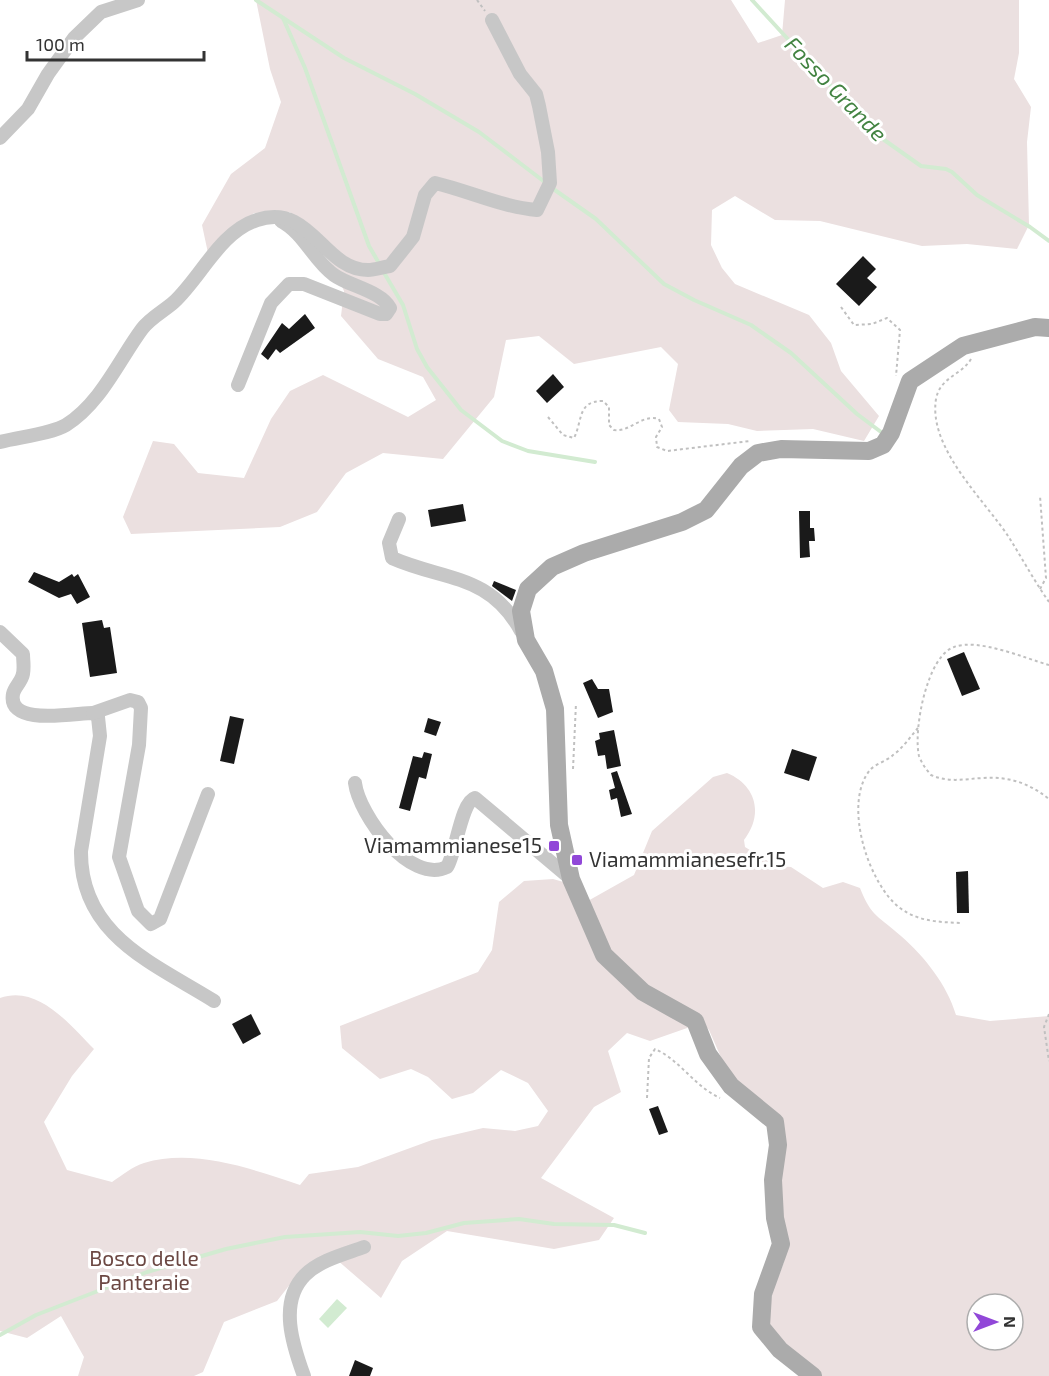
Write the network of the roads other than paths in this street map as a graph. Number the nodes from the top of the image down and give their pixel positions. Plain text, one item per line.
1 (138, 0) edge
2 (492, 21) dead end
3 (0, 138) edge
4 (268, 217) junction
5 (1049, 328) edge
6 (238, 385) dead end
7 (0, 442) edge
8 (399, 519) dead end
9 (0, 632) edge
10 (526, 640) junction
11 (93, 713) junction
12 (355, 783) dead end
13 (208, 794) dead end
14 (572, 879) junction
15 (214, 1001) dead end
16 (364, 1247) dead end
17 (304, 1376) edge
18 (813, 1376) edge

1 - 3 street
2 - 4 street
4 - 6 street
4 - 7 street
5 - 10 main road
8 - 10 street
9 - 11 street
10 - 14 main road
11 - 13 street
11 - 15 street
12 - 14 street
14 - 18 main road
16 - 17 street

